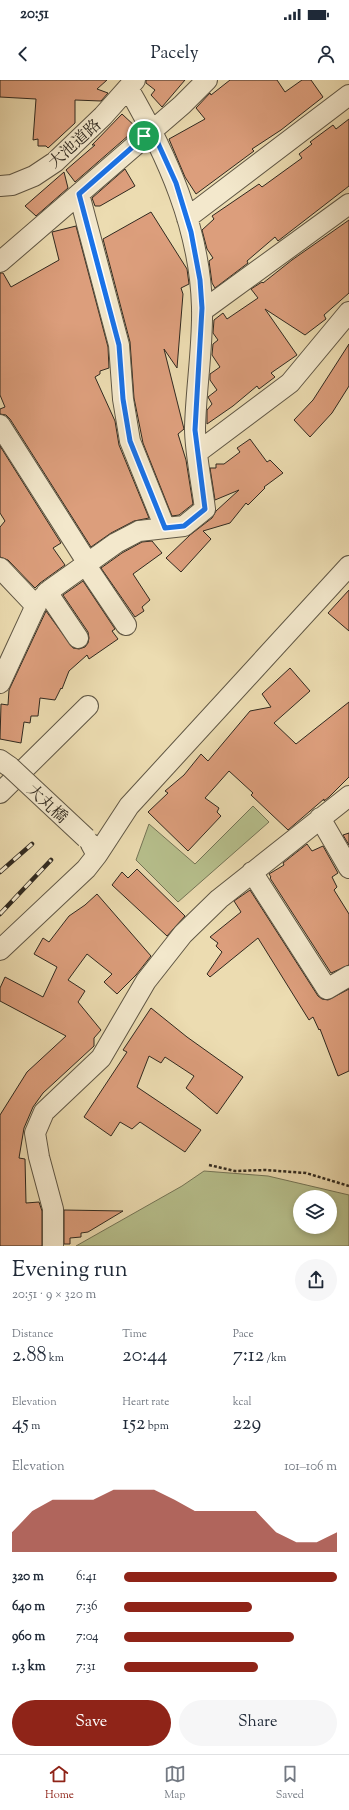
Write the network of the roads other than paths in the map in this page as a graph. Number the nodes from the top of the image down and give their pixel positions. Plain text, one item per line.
1 (207, 80) edge
2 (132, 84) edge
3 (349, 95) edge
4 (152, 130) junction
5 (0, 186) edge
6 (79, 194) junction
7 (349, 204) edge
8 (187, 218) junction
9 (0, 262) edge
10 (202, 311) junction
11 (349, 312) edge
12 (0, 425) edge
13 (198, 452) junction
14 (165, 528) junction
15 (86, 563) junction
16 (349, 566) edge
17 (0, 568) edge
18 (42, 599) junction
19 (126, 625) dead end
20 (78, 638) dead end
21 (0, 683) edge
22 (88, 706) dead end
23 (5, 764) edge
24 (0, 793) edge
25 (349, 796) edge
26 (320, 818) junction
27 (97, 855) junction
28 (349, 868) edge
29 (252, 872) junction
30 (0, 950) edge
31 (349, 976) edge
32 (53, 1246) edge

1 - 4 street
2 - 4 street
2 - 5 street, 大池道路
3 - 8 street
4 - 6 street
4 - 8 street
6 - 9 street
6 - 14 street
7 - 10 street
8 - 10 street
10 - 13 street
11 - 13 street
12 - 15 street
13 - 14 street
14 - 15 street
15 - 18 street
15 - 19 street
16 - 27 street
17 - 18 street
18 - 20 street
18 - 21 street
22 - 24 street
23 - 27 street, 大丸橋, bridge
25 - 26 street
26 - 28 street
26 - 29 street
27 - 30 street
29 - 31 street
29 - 32 street

